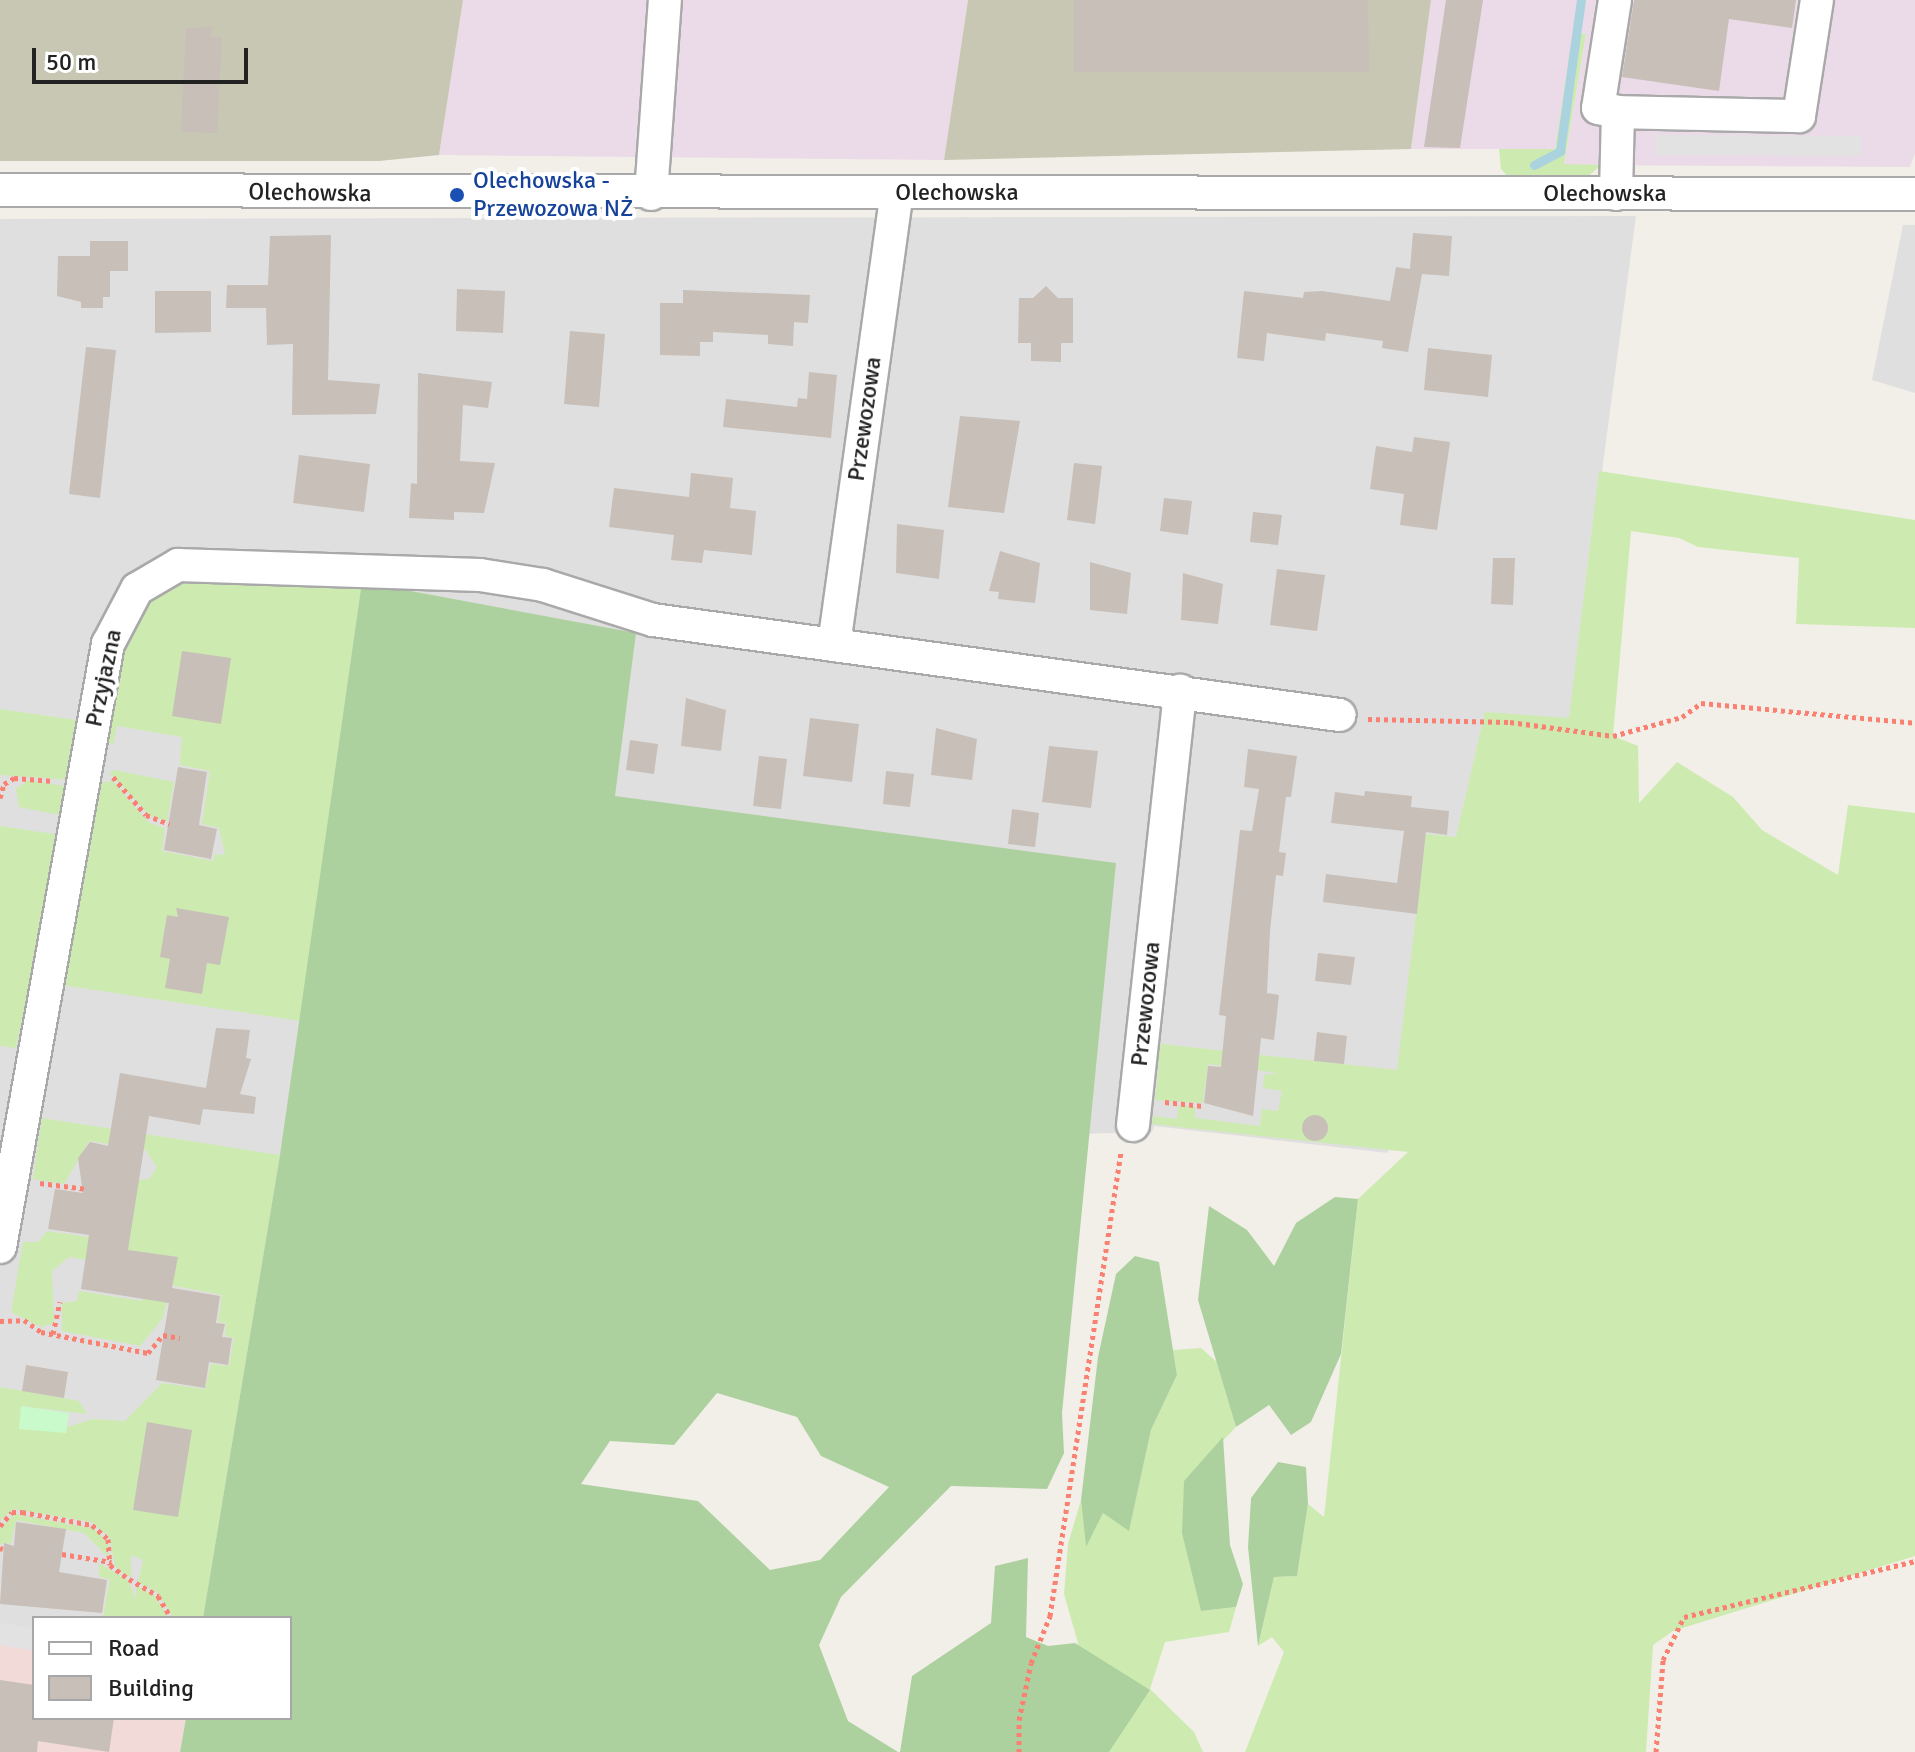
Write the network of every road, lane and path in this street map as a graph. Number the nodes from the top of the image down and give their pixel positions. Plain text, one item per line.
1 (665, 0) edge
2 (1615, 0) edge
3 (1817, 0) edge
4 (1618, 112) junction
5 (0, 190) edge
6 (897, 193) junction
7 (651, 194) junction
8 (1616, 194) junction
9 (1915, 194) edge
10 (834, 645) junction
11 (1180, 691) junction
12 (1339, 715) joint
13 (1915, 723) edge
14 (83, 779) junction
15 (1, 788) edge
16 (0, 798) edge
17 (169, 824) dead end
18 (1203, 1106) dead end
19 (1134, 1111) junction
20 (11, 1178) junction
21 (87, 1189) dead end
22 (0, 1247) edge
23 (60, 1302) dead end
24 (0, 1321) edge
25 (53, 1334) junction
26 (180, 1338) dead end
27 (0, 1526) edge
28 (62, 1554) dead end
29 (1915, 1561) edge
30 (111, 1562) junction
31 (170, 1616) edge
32 (1019, 1752) edge
33 (1656, 1752) edge

1 - 7 street
2 - 4 street
3 - 4 street
4 - 8 street
5 - 7 street, Olechowska
6 - 7 street, Olechowska
6 - 8 street, Olechowska
6 - 10 street, Przewozowa
8 - 9 street, Olechowska
10 - 11 street
10 - 14 street, Przyjazna
11 - 12 street
11 - 19 street, Przewozowa
12 - 13 path
14 - 15 path
14 - 17 path
14 - 20 street, Przyjazna
15 - 16 path
18 - 19 path
19 - 32 path
20 - 21 path
20 - 22 street, Przyjazna
23 - 25 path
24 - 25 path
25 - 26 path
27 - 30 path
28 - 30 path
29 - 33 path
30 - 31 path

